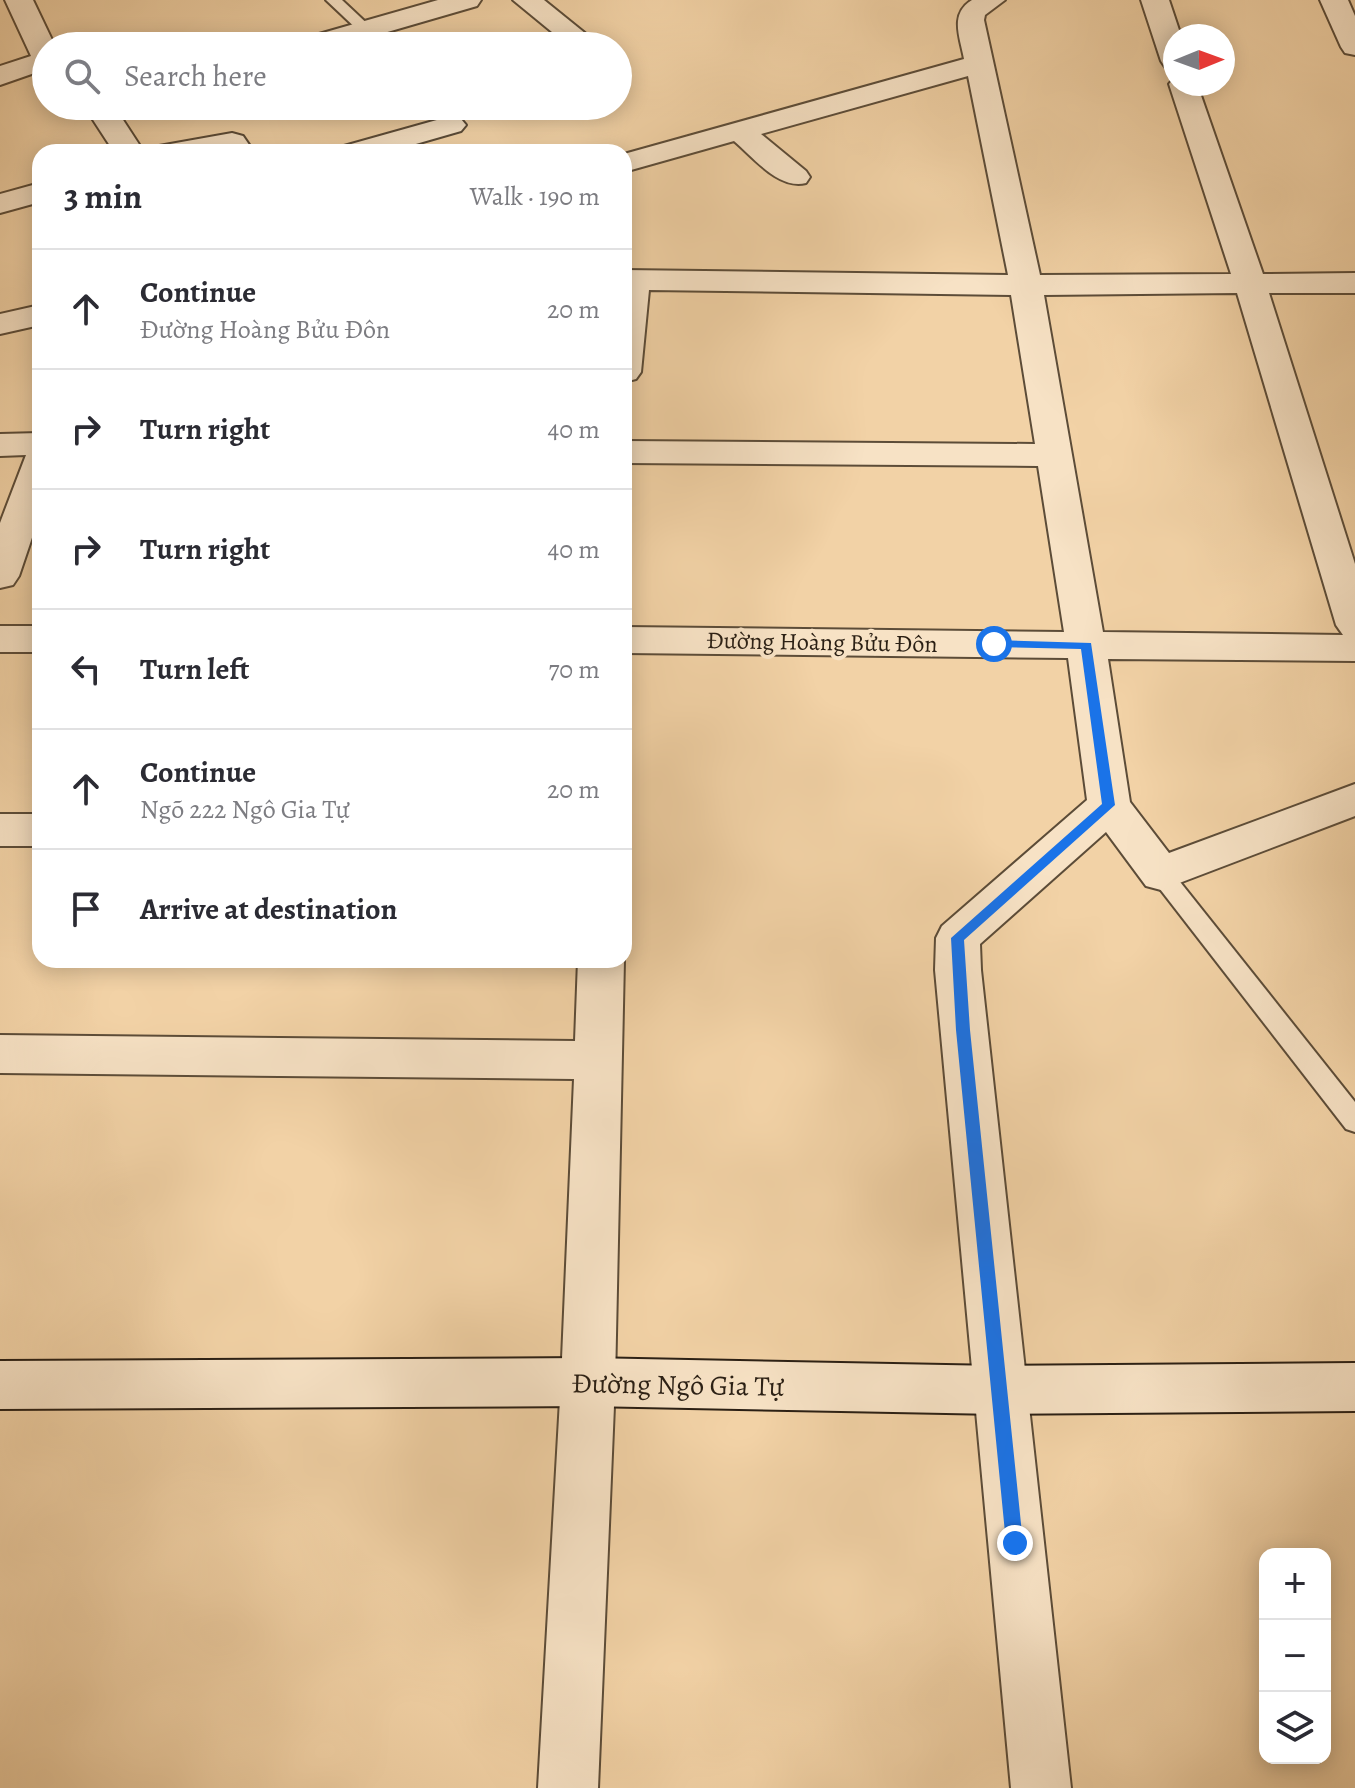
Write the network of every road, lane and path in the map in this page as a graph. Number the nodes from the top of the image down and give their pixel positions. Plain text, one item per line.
1 (19, 0) edge
2 (333, 0) edge
3 (467, 0) edge
4 (527, 0) edge
5 (991, 0) edge
6 (1155, 0) edge
7 (1334, 0) edge
8 (1163, 24) edge
9 (34, 32) edge
10 (368, 32) edge
11 (389, 32) edge
12 (569, 32) edge
13 (1355, 47) edge
14 (32, 64) edge
15 (978, 64) junction
16 (0, 76) edge
17 (1187, 96) edge
18 (108, 120) edge
19 (451, 125) edge
20 (737, 129) junction
21 (124, 144) edge
22 (383, 144) edge
23 (632, 161) edge
24 (795, 177) dead end
25 (32, 194) edge
26 (0, 204) edge
27 (632, 280) edge
28 (1250, 283) junction
29 (1355, 283) edge
30 (1026, 285) junction
31 (32, 317) edge
32 (0, 324) edge
33 (32, 444) edge
34 (0, 445) edge
35 (632, 452) edge
36 (1055, 455) junction
37 (32, 484) edge
38 (0, 576) edge
39 (1355, 625) edge
40 (0, 639) edge
41 (32, 639) edge
42 (632, 640) edge
43 (1086, 646) junction
44 (1355, 648) edge
45 (1355, 799) edge
46 (1109, 805) junction
47 (0, 830) edge
48 (32, 830) edge
49 (1161, 874) junction
50 (601, 968) edge
51 (0, 1054) edge
52 (598, 1060) junction
53 (1355, 1121) edge
54 (588, 1382) junction
55 (0, 1385) edge
56 (1355, 1387) edge
57 (998, 1390) junction
58 (568, 1788) edge
59 (1041, 1788) edge

1 - 9 street
2 - 10 lane
3 - 11 street
4 - 12 street
5 - 15 street
6 - 8 street
7 - 13 street
14 - 16 street
15 - 20 street
15 - 30 street
17 - 28 street
18 - 21 street
19 - 22 street
20 - 23 street
20 - 24 street
25 - 26 street
27 - 30 street
28 - 29 street
28 - 30 street
28 - 39 street
30 - 36 street
31 - 32 street
33 - 34 street
35 - 36 street
36 - 43 street
37 - 38 street
40 - 41 street
42 - 43 street, Đường Hoàng Bửu Đôn
43 - 44 street, Đường Hoàng Bửu Đôn
43 - 46 street
45 - 49 street
46 - 49 street
46 - 57 street
47 - 48 street
49 - 53 lane
50 - 52 street
51 - 52 street
52 - 54 street
54 - 55 street, Đường Ngô Gia Tự
54 - 57 street, Đường Ngô Gia Tự
54 - 58 street
56 - 57 street, Đường Ngô Gia Tự
57 - 59 street

